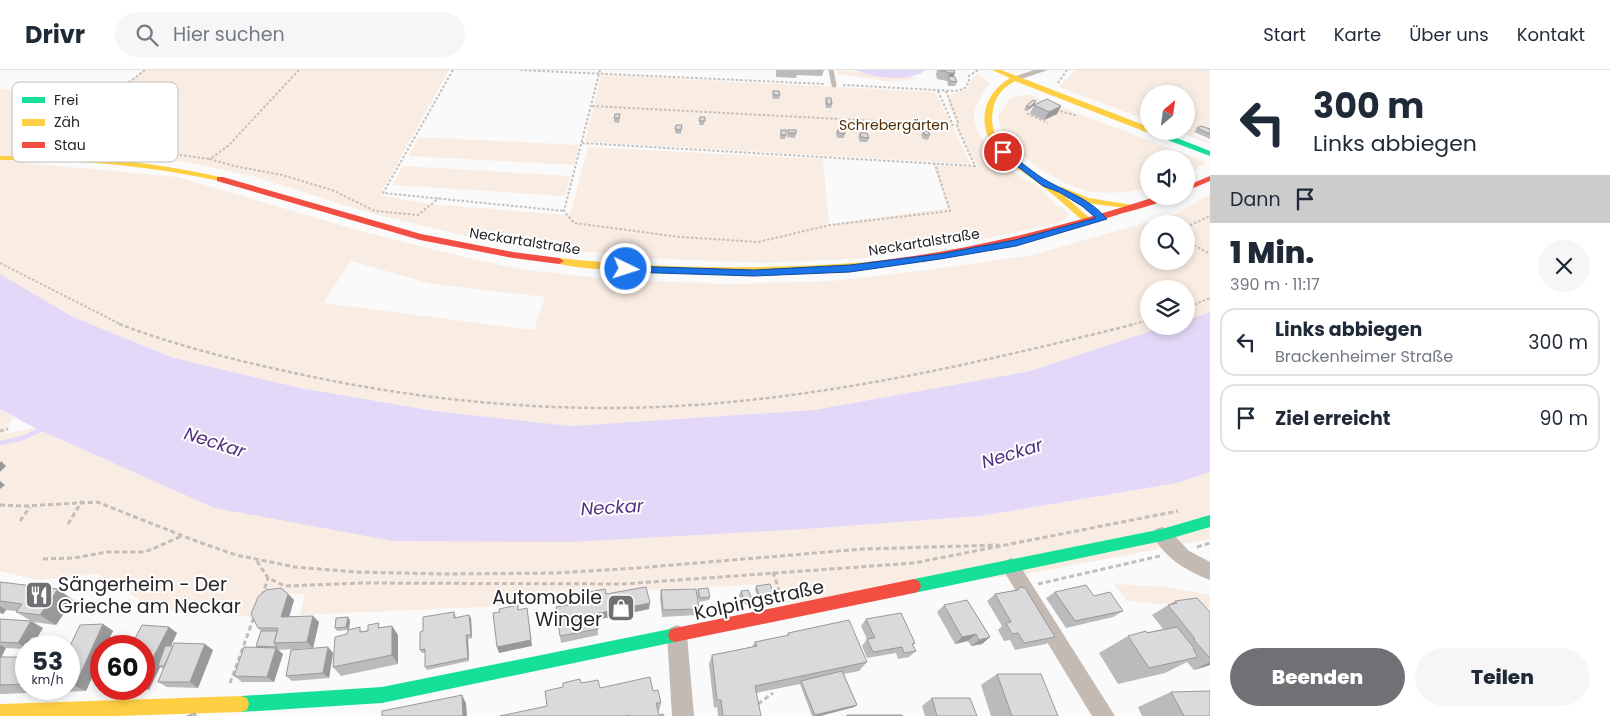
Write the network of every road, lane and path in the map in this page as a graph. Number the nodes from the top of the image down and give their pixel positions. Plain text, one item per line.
1 (145, 70) edge
2 (299, 70) edge
3 (453, 70) edge
4 (520, 70) edge
5 (600, 70) edge
6 (831, 70) edge
7 (978, 70) edge
8 (987, 70) edge
9 (996, 70) edge
10 (1067, 70) edge
11 (1048, 72) edge
12 (599, 74) junction
13 (1015, 78) junction
14 (131, 82) edge
15 (1032, 84) junction
16 (834, 85) junction
17 (1056, 87) dead end
18 (998, 88) junction
19 (938, 91) junction
20 (946, 91) junction
21 (991, 102) junction
22 (592, 106) junction
23 (1048, 108) edge
24 (1035, 110) edge
25 (1080, 117) dead end
26 (1048, 123) dead end
27 (955, 126) junction
28 (1140, 127) edge
29 (1173, 140) edge
30 (582, 143) junction
31 (1210, 154) edge
32 (124, 162) edge
33 (935, 164) junction
34 (1210, 178) edge
35 (1046, 184) junction
36 (1195, 185) edge
37 (1062, 190) junction
38 (439, 198) junction
39 (1144, 205) edge
40 (1136, 208) junction
41 (564, 212) junction
42 (1210, 216) edge
43 (1103, 219) junction
44 (1090, 222) junction
45 (1195, 223) edge
46 (1195, 246) edge
47 (1210, 254) edge
48 (0, 263) edge
49 (1210, 298) edge
50 (1195, 304) edge
51 (1140, 322) edge
52 (8, 429) dead end
53 (0, 431) edge
54 (82, 501) junction
55 (0, 505) edge
56 (30, 507) junction
57 (1186, 509) dead end
58 (20, 521) dead end
59 (1210, 522) edge
60 (68, 524) dead end
61 (1162, 535) junction
62 (182, 536) junction
63 (1210, 544) edge
64 (999, 545) junction
65 (1175, 552) junction
66 (43, 559) dead end
67 (256, 560) junction
68 (1011, 567) junction
69 (1210, 571) edge
70 (772, 572) junction
71 (268, 578) junction
72 (1025, 588) junction
73 (258, 605) edge
74 (786, 612) junction
75 (255, 614) edge
76 (678, 635) junction
77 (772, 693) edge
78 (222, 705) junction
79 (759, 710) edge
80 (0, 712) edge
81 (37, 714) edge
82 (683, 716) edge
83 (1104, 716) edge

1 - 14 path
2 - 38 path
3 - 38 path
4 - 12 path
5 - 12 path
6 - 16 lane
7 - 20 path
8 - 18 main road
9 - 13 main road
10 - 17 path
11 - 13 street
11 - 15 street
12 - 16 path
12 - 22 path
13 - 15 main road
13 - 18 main road
15 - 21 main road
15 - 28 main road
16 - 19 path
18 - 21 main road
19 - 20 path
19 - 27 path
20 - 27 path
21 - 35 main road
22 - 27 path
22 - 30 path
23 - 25 path
24 - 26 path
27 - 33 path
29 - 31 main road
30 - 33 path
30 - 41 path
32 - 44 main road, Neckartalstraße
33 - 41 path
34 - 36 main road
35 - 37 main road
35 - 44 main road
37 - 40 main road
37 - 43 main road
38 - 41 path
39 - 40 main road, Neckartalstraße
40 - 43 main road, Neckartalstraße
42 - 45 path
43 - 44 main road, Neckartalstraße
46 - 47 path
48 - 51 path
49 - 50 path
52 - 53 path
54 - 56 path
54 - 60 path
54 - 62 path
55 - 56 path
56 - 58 path
57 - 64 path
59 - 61 main road, Kolpingstraße
61 - 65 street
61 - 68 main road, Kolpingstraße
62 - 66 path
62 - 67 path
63 - 65 path
64 - 67 path
64 - 70 path
65 - 69 street
65 - 72 path
67 - 71 path
68 - 72 street
68 - 74 main road, Kolpingstraße
70 - 71 path
70 - 74 path
71 - 73 path
72 - 83 street
74 - 76 main road, Kolpingstraße
75 - 78 path
76 - 78 main road, Kolpingstraße
76 - 82 street
77 - 79 path
78 - 81 main road, Kolpingstraße
80 - 81 main road, Kolpingstraße

